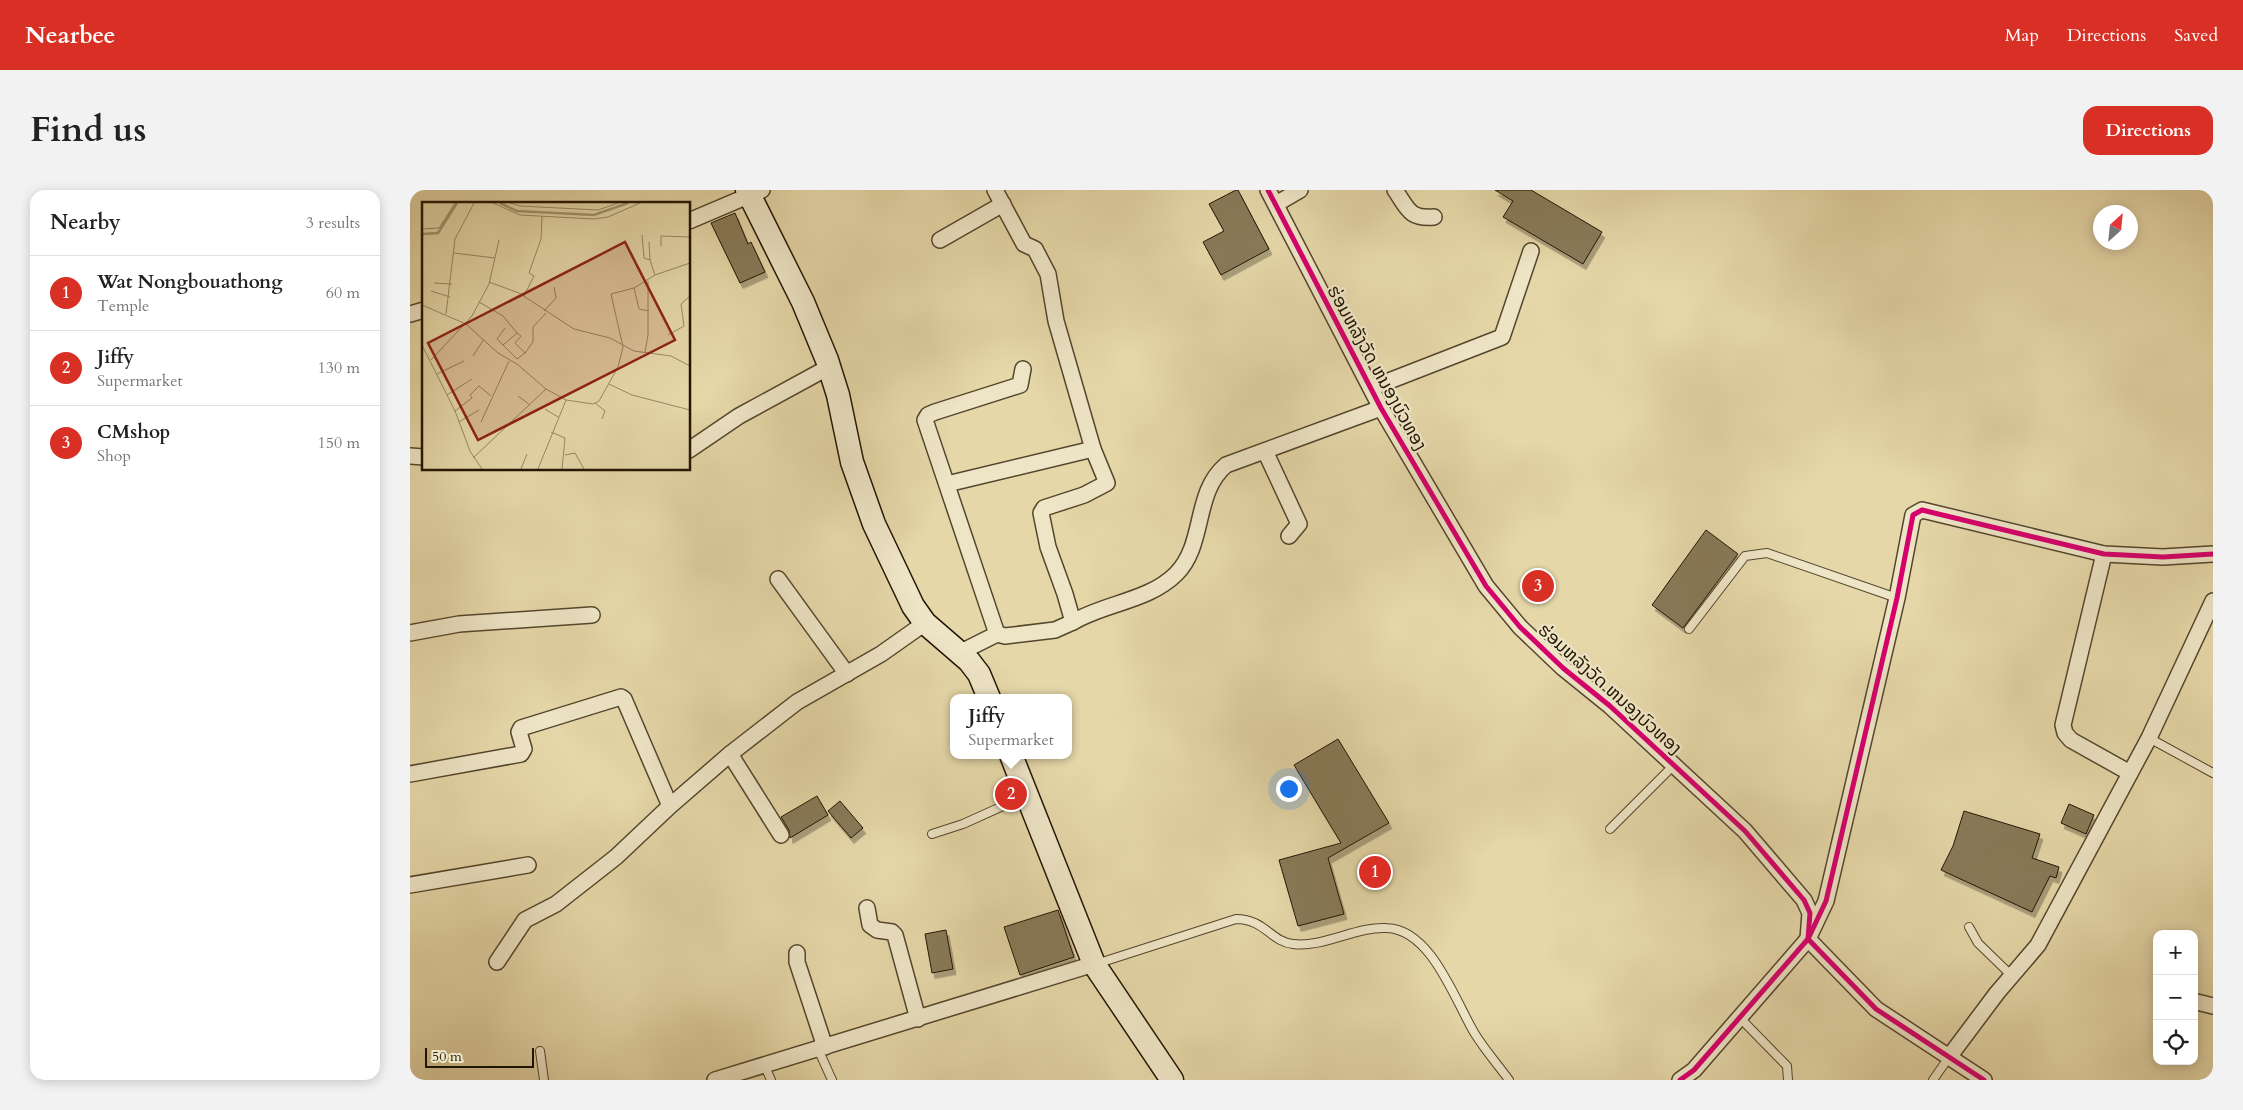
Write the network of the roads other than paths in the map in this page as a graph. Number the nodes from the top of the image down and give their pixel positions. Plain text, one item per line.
1 (995, 190) edge
2 (1268, 190) edge
3 (1300, 190) edge
4 (1395, 190) edge
5 (753, 192) edge
6 (1003, 204) junction
7 (1276, 204) junction
8 (1434, 217) dead end
9 (690, 221) edge
10 (940, 240) dead end
11 (1531, 251) dead end
12 (829, 367) junction
13 (1023, 369) dead end
14 (1371, 388) junction
15 (1381, 408) junction
16 (690, 449) edge
17 (1093, 449) junction
18 (1265, 451) junction
19 (947, 484) junction
20 (1289, 536) dead end
21 (2104, 554) junction
22 (2213, 554) edge
23 (778, 579) dead end
24 (1897, 598) junction
25 (2213, 601) edge
26 (592, 615) dead end
27 (1072, 622) junction
28 (925, 623) junction
29 (1689, 629) dead end
30 (410, 633) edge
31 (998, 634) junction
32 (962, 652) junction
33 (847, 674) junction
34 (986, 694) edge
35 (2148, 738) junction
36 (730, 754) junction
37 (1013, 759) edge
38 (1674, 765) junction
39 (2130, 772) junction
40 (2213, 773) edge
41 (410, 774) edge
42 (1027, 795) junction
43 (670, 806) junction
44 (1610, 829) dead end
45 (932, 834) dead end
46 (781, 835) dead end
47 (528, 864) dead end
48 (410, 885) edge
49 (867, 908) dead end
50 (1969, 927) dead end
51 (1808, 939) junction
52 (797, 953) dead end
53 (497, 962) dead end
54 (1094, 964) junction
55 (2013, 977) junction
56 (2198, 1002) edge
57 (2213, 1006) edge
58 (1740, 1018) junction
59 (918, 1019) junction
60 (822, 1048) junction
61 (540, 1051) dead end
62 (1949, 1057) junction
63 (764, 1064) junction
64 (544, 1080) edge
65 (715, 1080) edge
66 (771, 1080) edge
67 (832, 1080) edge
68 (1172, 1080) edge
69 (1509, 1080) edge
70 (1680, 1080) edge
71 (1788, 1080) edge
72 (1933, 1080) edge
73 (1984, 1080) edge

1 - 6 street
2 - 7 street, ຮ່ອມຫລັງວັດ ຫນອງບົວທອງ
3 - 7 street
4 - 8 street
5 - 9 street
5 - 12 street
6 - 10 street
6 - 17 street
7 - 14 street, ຮ່ອມຫລັງວັດ ຫນອງບົວທອງ
11 - 14 street
12 - 16 street
12 - 28 street
13 - 19 street
14 - 15 street, ຮ່ອມຫລັງວັດ ຫນອງບົວທອງ
15 - 18 street
15 - 38 street, ຮ່ອມຫລັງວັດ ຫນອງບົວທອງ
17 - 19 street
17 - 27 street
18 - 20 street
18 - 27 street
19 - 31 street
21 - 22 street
21 - 24 street
21 - 39 street
23 - 33 street
24 - 29 lane
24 - 51 street
25 - 35 street
26 - 30 street
27 - 31 street
28 - 32 street
28 - 33 street
31 - 32 street
32 - 34 street
33 - 36 street
35 - 39 street
35 - 40 lane
36 - 43 street
36 - 46 street
37 - 42 street
38 - 44 lane
38 - 51 street, ຮ່ອມຫລັງວັດ ຫນອງບົວທອງ
39 - 55 street
41 - 43 street
42 - 45 lane
42 - 54 street
43 - 53 street
47 - 48 street
49 - 59 street
50 - 55 lane
51 - 58 street
51 - 62 street
52 - 60 street
54 - 59 street
54 - 68 street
54 - 69 lane
55 - 62 street
56 - 57 street
58 - 70 street
58 - 71 lane
59 - 60 street
60 - 63 street
60 - 67 lane
61 - 64 lane
62 - 72 lane
62 - 73 street
63 - 65 street
63 - 66 lane

